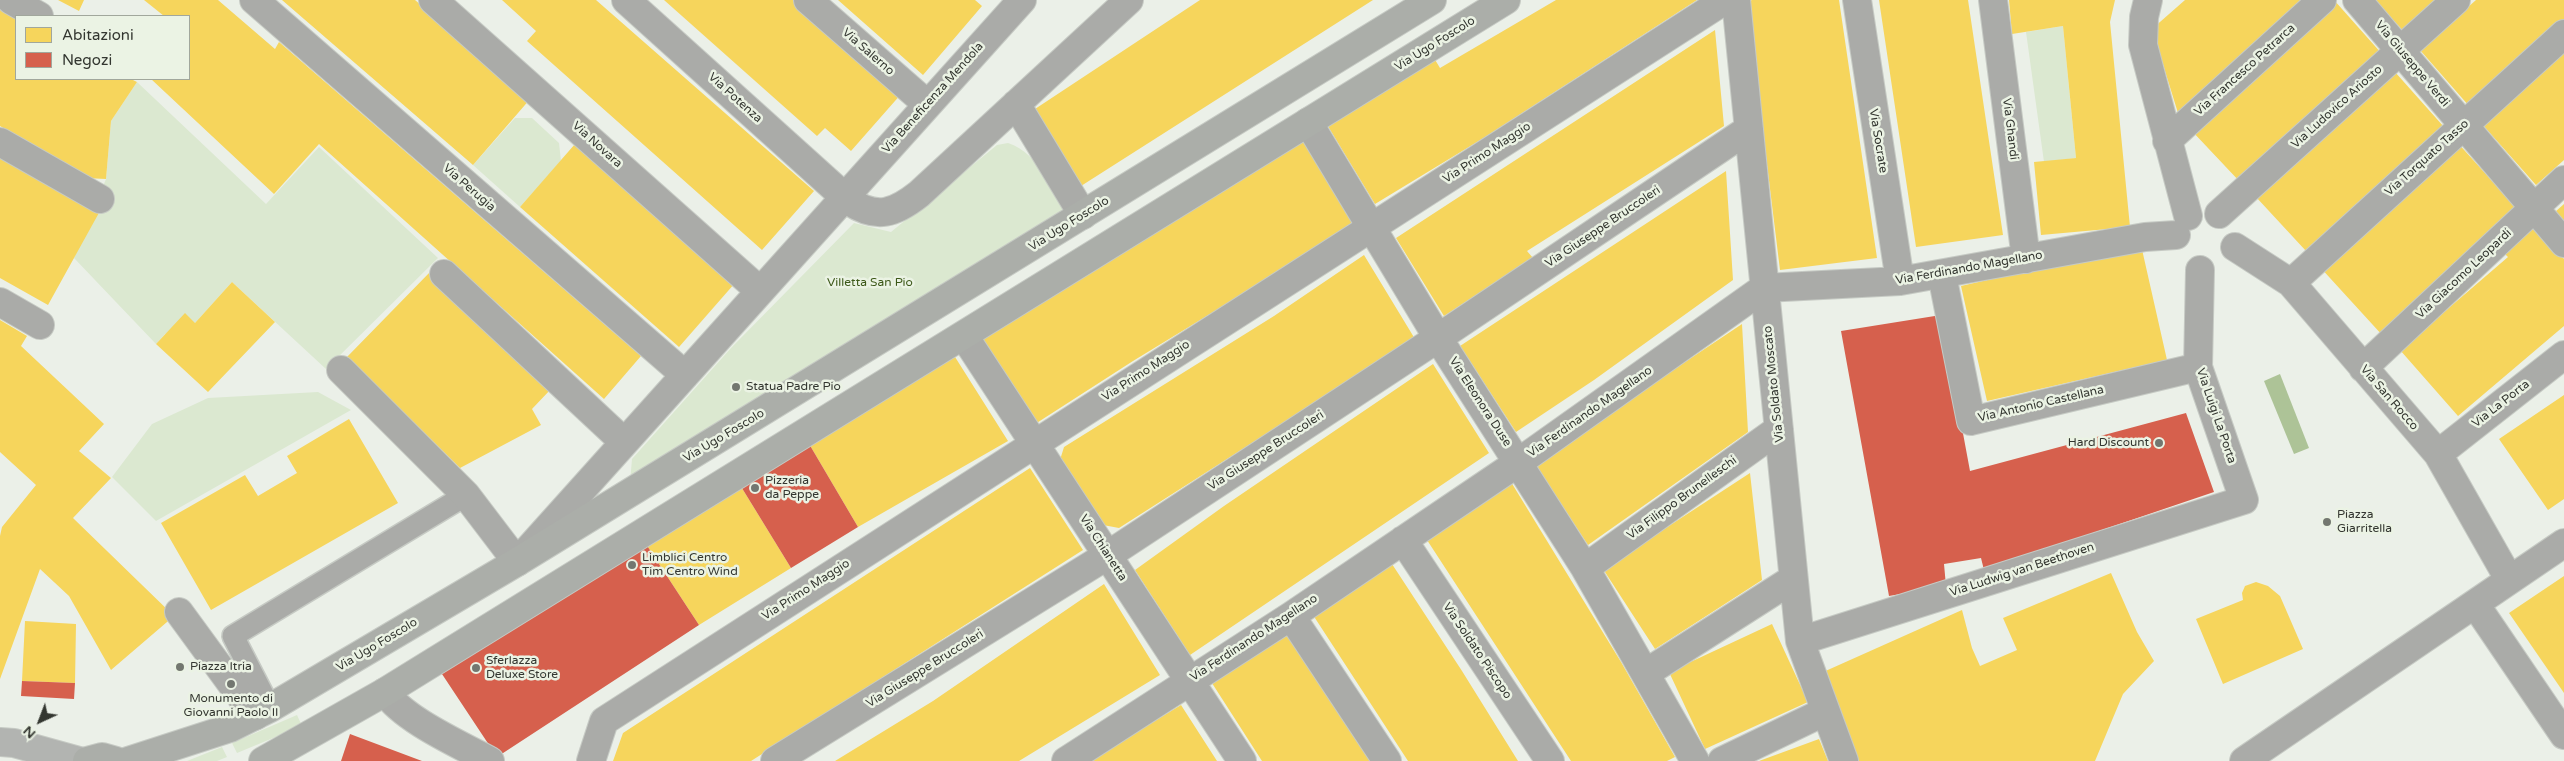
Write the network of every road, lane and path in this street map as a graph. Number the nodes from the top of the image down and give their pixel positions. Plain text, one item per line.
1 (11, 0) edge
2 (254, 0) edge
3 (433, 0) edge
4 (626, 0) edge
5 (808, 0) edge
6 (1129, 0) edge
7 (1432, 0) edge
8 (1506, 0) edge
9 (1725, 0) edge
10 (1736, 0) edge
11 (1857, 0) edge
12 (1993, 0) edge
13 (2322, 0) edge
14 (2357, 0) edge
15 (2456, 0) edge
16 (2150, 3) edge
17 (1009, 4) edge
18 (37, 15) edge
19 (2564, 34) edge
20 (2400, 50) junction
21 (927, 104) junction
22 (1016, 104) junction
23 (1308, 122) junction
24 (2464, 125) junction
25 (1749, 129) junction
26 (2167, 141) junction
27 (0, 142) edge
28 (2564, 180) edge
29 (844, 196) junction
30 (100, 199) dead end
31 (2534, 208) junction
32 (2218, 214) junction
33 (1083, 215) junction
34 (2182, 225) junction
35 (1372, 226) junction
36 (2564, 244) edge
37 (2235, 247) junction
38 (2026, 259) junction
39 (2200, 270) junction
40 (444, 274) dead end
41 (1942, 275) junction
42 (1900, 281) junction
43 (2291, 283) junction
44 (1764, 288) junction
45 (760, 291) junction
46 (0, 302) edge
47 (40, 325) dead end
48 (964, 336) junction
49 (1438, 338) junction
50 (2564, 355) edge
51 (2198, 367) junction
52 (2363, 368) junction
53 (341, 370) dead end
54 (684, 375) junction
55 (1779, 429) junction
56 (624, 442) junction
57 (1034, 443) junction
58 (2438, 454) junction
59 (1519, 462) junction
60 (466, 495) junction
61 (2244, 500) joint
62 (1403, 540) junction
63 (2564, 543) edge
64 (1108, 555) junction
65 (517, 562) junction
66 (1585, 568) junction
67 (1793, 579) junction
68 (2509, 579) junction
69 (2475, 604) junction
70 (179, 612) dead end
71 (1291, 616) junction
72 (1800, 641) junction
73 (1646, 673) junction
74 (1189, 680) junction
75 (385, 692) junction
76 (262, 712) junction
77 (1824, 712) junction
78 (2563, 731) edge
79 (0, 742) edge
80 (289, 754) edge
81 (79, 761) edge
82 (87, 761) edge
83 (116, 761) edge
84 (128, 761) edge
85 (263, 761) edge
86 (490, 761) edge
87 (592, 761) edge
88 (775, 761) edge
89 (1066, 761) edge
90 (1242, 761) edge
91 (1387, 761) edge
92 (1550, 761) edge
93 (1695, 761) edge
94 (1722, 761) edge
95 (1844, 761) edge
96 (2244, 761) edge

1 - 18 street
2 - 54 street, Via Perugia
3 - 45 street, Via Novara
4 - 29 street, Via Potenza
5 - 21 street, Via Salerno
6 - 22 street, Via Potenza
7 - 33 main road, Via Ugo Foscolo
8 - 23 main road, Via Ugo Foscolo
9 - 35 street, Via Primo Maggio
10 - 25 street, Via Soldato Moscato
11 - 42 street, Via Socrate
12 - 38 street, Via Ghandi
13 - 26 street, Via Francesco Petrarca
14 - 20 street, Via Giuseppe Verdi
15 - 20 street, Via Ludovico Ariosto
16 - 26 street
17 - 21 street, Via Beneficenza Mendola
19 - 24 street, Via Torquato Tasso
20 - 24 street, Via Giuseppe Verdi
20 - 32 street, Via Ludovico Ariosto
21 - 29 street, Via Beneficenza Mendola
22 - 29 street, Via Potenza
22 - 33 street
23 - 35 street, Via Eleonora Duse
23 - 48 main road, Via Ugo Foscolo
24 - 31 street, Via Giuseppe Verdi
24 - 43 street, Via Torquato Tasso
25 - 44 street, Via Soldato Moscato
25 - 49 street, Via Giuseppe Bruccoleri
26 - 34 street
27 - 30 street
28 - 31 street, Via Giacomo Leopardi
29 - 45 street, Via Beneficenza Mendola
31 - 36 street, Via Giuseppe Verdi
31 - 52 street, Via Giacomo Leopardi
32 - 34 street
32 - 37 street
33 - 65 main road, Via Ugo Foscolo
34 - 38 street, Via Ferdinando Magellano
34 - 39 street
35 - 49 street, Via Eleonora Duse
35 - 57 street, Via Primo Maggio
37 - 39 street
37 - 43 street, Via San Rocco
38 - 41 street, Via Ferdinando Magellano
39 - 51 street, Via Luigi La Porta
40 - 56 street
41 - 42 street, Via Ferdinando Magellano
41 - 51 street, Via Antonio Castellana
42 - 44 street, Via Ferdinando Magellano
43 - 52 street, Via San Rocco
44 - 55 street, Via Soldato Moscato
44 - 59 street, Via Ferdinando Magellano
45 - 54 street, Via Beneficenza Mendola
46 - 47 street
48 - 57 street, Via Chianetta
48 - 75 main road, Via Ugo Foscolo
49 - 59 street, Via Eleonora Duse
49 - 64 street, Via Giuseppe Bruccoleri
50 - 58 street, Via La Porta
51 - 61 street, Via Luigi La Porta
52 - 58 street, Via San Rocco
53 - 60 street
54 - 56 street, Via Beneficenza Mendola
55 - 66 street, Via Filippo Brunelleschi
55 - 67 street, Via Soldato Moscato
56 - 65 street, Via Beneficenza Mendola
57 - 64 street, Via Chianetta
57 - 87 street, Via Primo Maggio
58 - 68 street, Via San Rocco
59 - 62 street, Via Ferdinando Magellano
59 - 66 street, Via Eleonora Duse
60 - 65 street
60 - 76 lane
61 - 72 street, Via Ludwig van Beethoven
62 - 71 street, Via Ferdinando Magellano
62 - 92 street, Via Soldato Piscopo
63 - 68 street
64 - 74 street, Via Chianetta
64 - 88 street, Via Giuseppe Bruccoleri
65 - 76 main road, Via Ugo Foscolo
66 - 73 street, Via Eleonora Duse
67 - 72 street, Via Soldato Moscato
67 - 73 street
68 - 69 street
69 - 78 street
69 - 96 street
70 - 76 street
71 - 74 street, Via Ferdinando Magellano
71 - 91 street
72 - 77 street, Via Soldato Moscato
73 - 93 street, Via Eleonora Duse
74 - 89 street, Via Ferdinando Magellano
74 - 90 street, Via Chianetta
75 - 80 main road, Via Ugo Foscolo
75 - 86 street
76 - 84 main road, Via Ugo Foscolo
77 - 94 street
77 - 95 street, Via Soldato Moscato
79 - 81 main road
80 - 85 main road, Via Ugo Foscolo
82 - 83 main road

